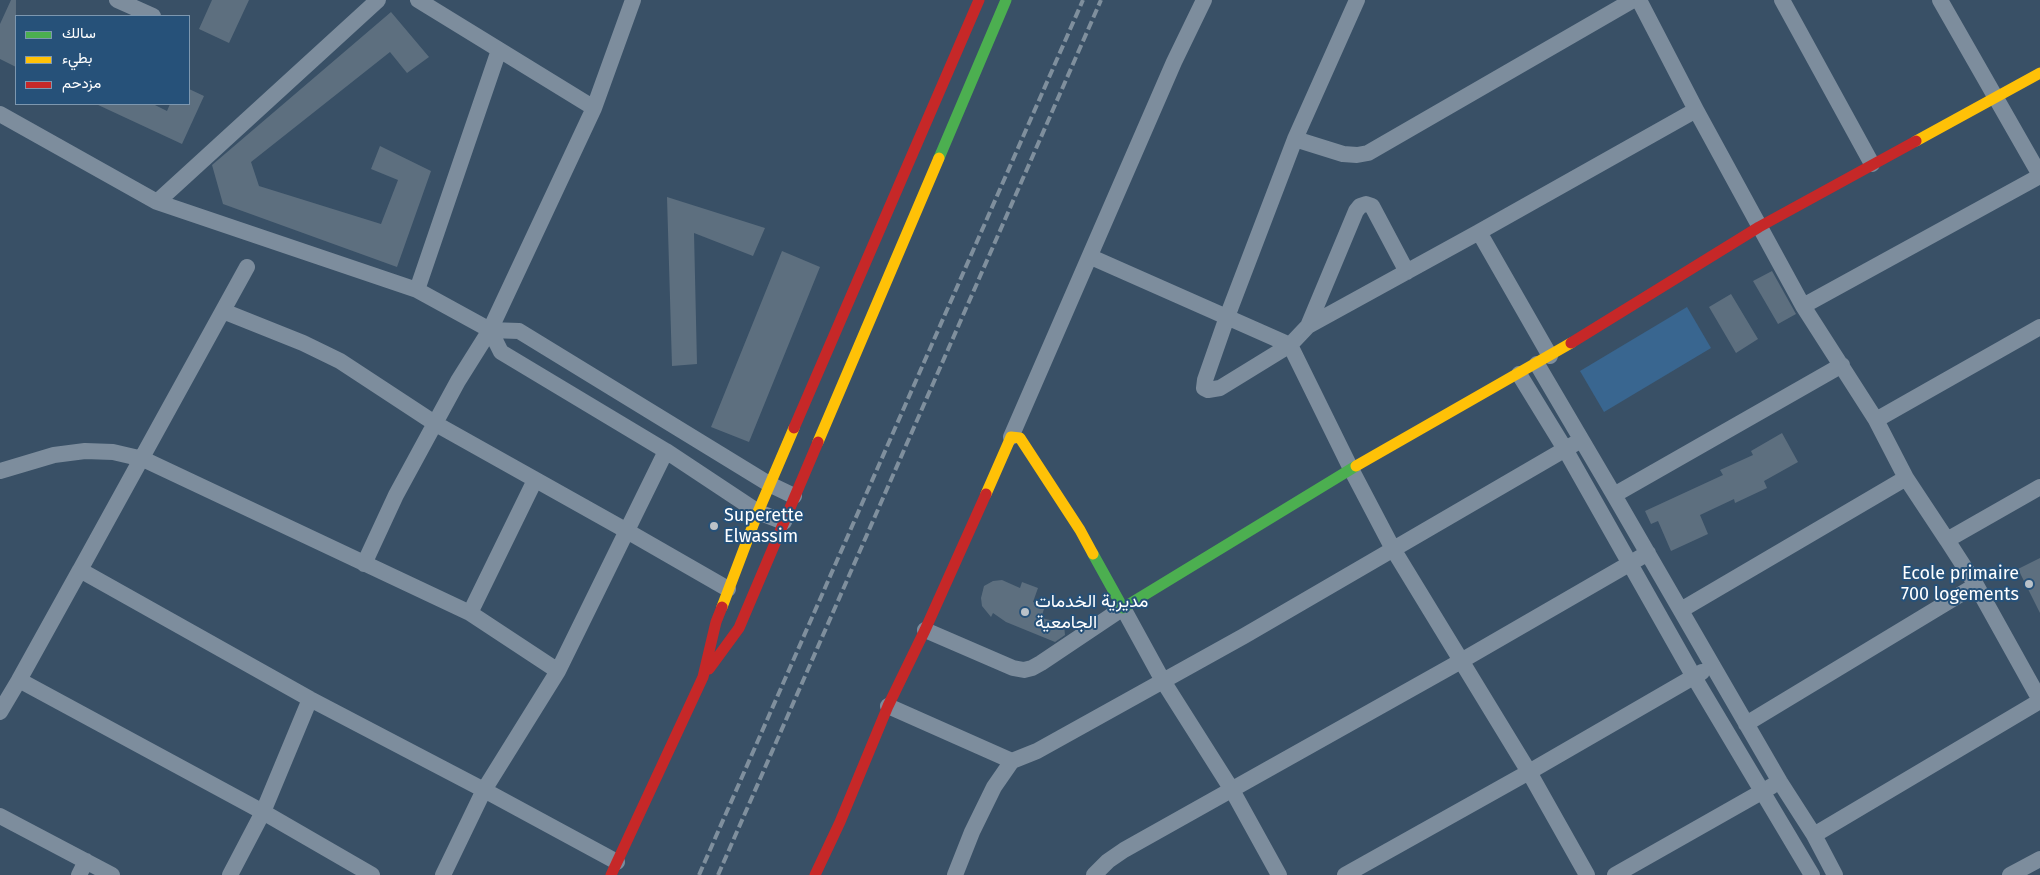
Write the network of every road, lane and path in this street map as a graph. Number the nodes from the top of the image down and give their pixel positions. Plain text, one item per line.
1 (117, 0) edge
2 (378, 0) edge
3 (418, 0) edge
4 (633, 0) edge
5 (979, 0) edge
6 (1006, 0) edge
7 (1204, 0) edge
8 (1357, 0) edge
9 (1634, 0) edge
10 (1639, 0) edge
11 (1782, 0) edge
12 (1940, 0) edge
13 (151, 15) edge
14 (499, 50) junction
15 (2040, 72) edge
16 (1996, 97) junction
17 (594, 108) junction
18 (1696, 110) junction
19 (0, 114) edge
20 (1295, 139) junction
21 (1872, 164) junction
22 (2040, 175) edge
23 (157, 202) junction
24 (1759, 227) junction
25 (1478, 232) junction
26 (1091, 257) junction
27 (247, 267) dead end
28 (1407, 272) junction
29 (417, 290) junction
30 (1803, 306) junction
31 (224, 311) junction
32 (1227, 317) junction
33 (1308, 326) junction
34 (2040, 327) edge
35 (490, 330) junction
36 (1290, 345) junction
37 (1543, 360) junction
38 (1842, 364) junction
39 (1519, 374) junction
40 (1876, 420) junction
41 (436, 424) junction
42 (1011, 437) junction
43 (1581, 440) junction
44 (1564, 449) junction
45 (666, 451) junction
46 (143, 459) junction
47 (1350, 469) junction
48 (0, 471) edge
49 (1906, 478) junction
50 (535, 480) junction
51 (769, 484) junction
52 (2040, 487) edge
53 (1614, 494) junction
54 (794, 496) junction
55 (758, 512) junction
56 (784, 522) junction
57 (627, 531) junction
58 (1947, 540) junction
59 (1393, 549) junction
60 (1648, 553) junction
61 (364, 564) junction
62 (1630, 564) junction
63 (80, 570) junction
64 (1976, 585) junction
65 (728, 589) junction
66 (1123, 608) junction
67 (1681, 610) junction
68 (470, 613) junction
69 (925, 630) junction
70 (1461, 661) junction
71 (1714, 665) junction
72 (558, 671) junction
73 (703, 677) junction
74 (1694, 677) junction
75 (18, 680) junction
76 (1163, 681) junction
77 (310, 699) junction
78 (2040, 701) edge
79 (888, 706) junction
80 (0, 712) edge
81 (1746, 724) junction
82 (1012, 761) junction
83 (1529, 772) junction
84 (1780, 782) junction
85 (484, 790) junction
86 (1232, 790) junction
87 (1763, 791) junction
88 (263, 812) junction
89 (0, 816) edge
90 (1814, 835) junction
91 (2040, 859) edge
92 (82, 868) edge
93 (614, 869) edge
94 (112, 875) edge
95 (230, 875) edge
96 (372, 875) edge
97 (443, 875) edge
98 (815, 875) edge
99 (955, 875) edge
100 (1094, 875) edge
101 (1280, 875) edge
102 (1346, 875) edge
103 (1587, 875) edge
104 (1615, 875) edge
105 (1812, 875) edge
106 (1835, 875) edge
107 (2010, 875) edge

1 - 13 street
2 - 23 street
3 - 14 street
4 - 17 street
5 - 51 street
6 - 54 street
7 - 26 street
8 - 20 street
9 - 20 street
10 - 18 street
11 - 21 street
12 - 16 street
14 - 17 street
14 - 29 street
15 - 16 street
16 - 21 street
16 - 22 street
17 - 35 street
18 - 24 street
18 - 25 street
19 - 23 street
20 - 32 street
21 - 24 street
22 - 30 street
23 - 29 street
24 - 30 street
24 - 37 street
25 - 28 street
25 - 37 street
26 - 32 street
26 - 42 street
27 - 31 street
28 - 33 street
28 - 33 street
29 - 35 street
30 - 38 street
31 - 41 street
31 - 46 street
32 - 36 street
32 - 36 street
33 - 36 street
34 - 40 street
35 - 41 street
35 - 45 street
35 - 51 street
36 - 47 street
37 - 39 street
37 - 43 street
38 - 40 street
38 - 53 street
39 - 44 street
39 - 47 street
40 - 49 street
41 - 50 street
41 - 61 street
42 - 66 street
42 - 69 street
43 - 44 street
43 - 53 street
44 - 59 street
44 - 62 street
45 - 55 street
45 - 57 street
46 - 48 street
46 - 61 street
46 - 63 street
47 - 59 street
47 - 66 street
49 - 58 street
49 - 67 street
50 - 57 street
50 - 68 street
51 - 54 street
51 - 55 street
52 - 58 street
53 - 60 street
54 - 56 street
55 - 56 street
55 - 65 street
56 - 73 street
57 - 65 street
57 - 72 street
58 - 64 street
59 - 70 street
59 - 76 street
60 - 62 street
60 - 67 street
61 - 68 street
62 - 70 street
62 - 74 street
63 - 75 street
63 - 77 street
64 - 78 street
64 - 81 street
65 - 73 street
66 - 69 street
66 - 76 street
67 - 71 street
68 - 72 street
69 - 79 street
70 - 83 street
70 - 86 street
71 - 74 street
71 - 81 street
72 - 85 street
73 - 93 street
74 - 83 street
74 - 87 street
75 - 80 street
75 - 88 street
76 - 82 street
76 - 86 street
77 - 85 street
77 - 88 street
78 - 90 street
79 - 82 street
79 - 98 street
81 - 84 street
82 - 99 street
83 - 102 street
83 - 103 street
84 - 87 street
84 - 90 street
85 - 93 street
85 - 97 street
86 - 100 street
86 - 101 street
87 - 104 street
87 - 105 street
88 - 95 street
88 - 96 street
89 - 92 street
90 - 106 street
91 - 107 street
92 - 94 street

